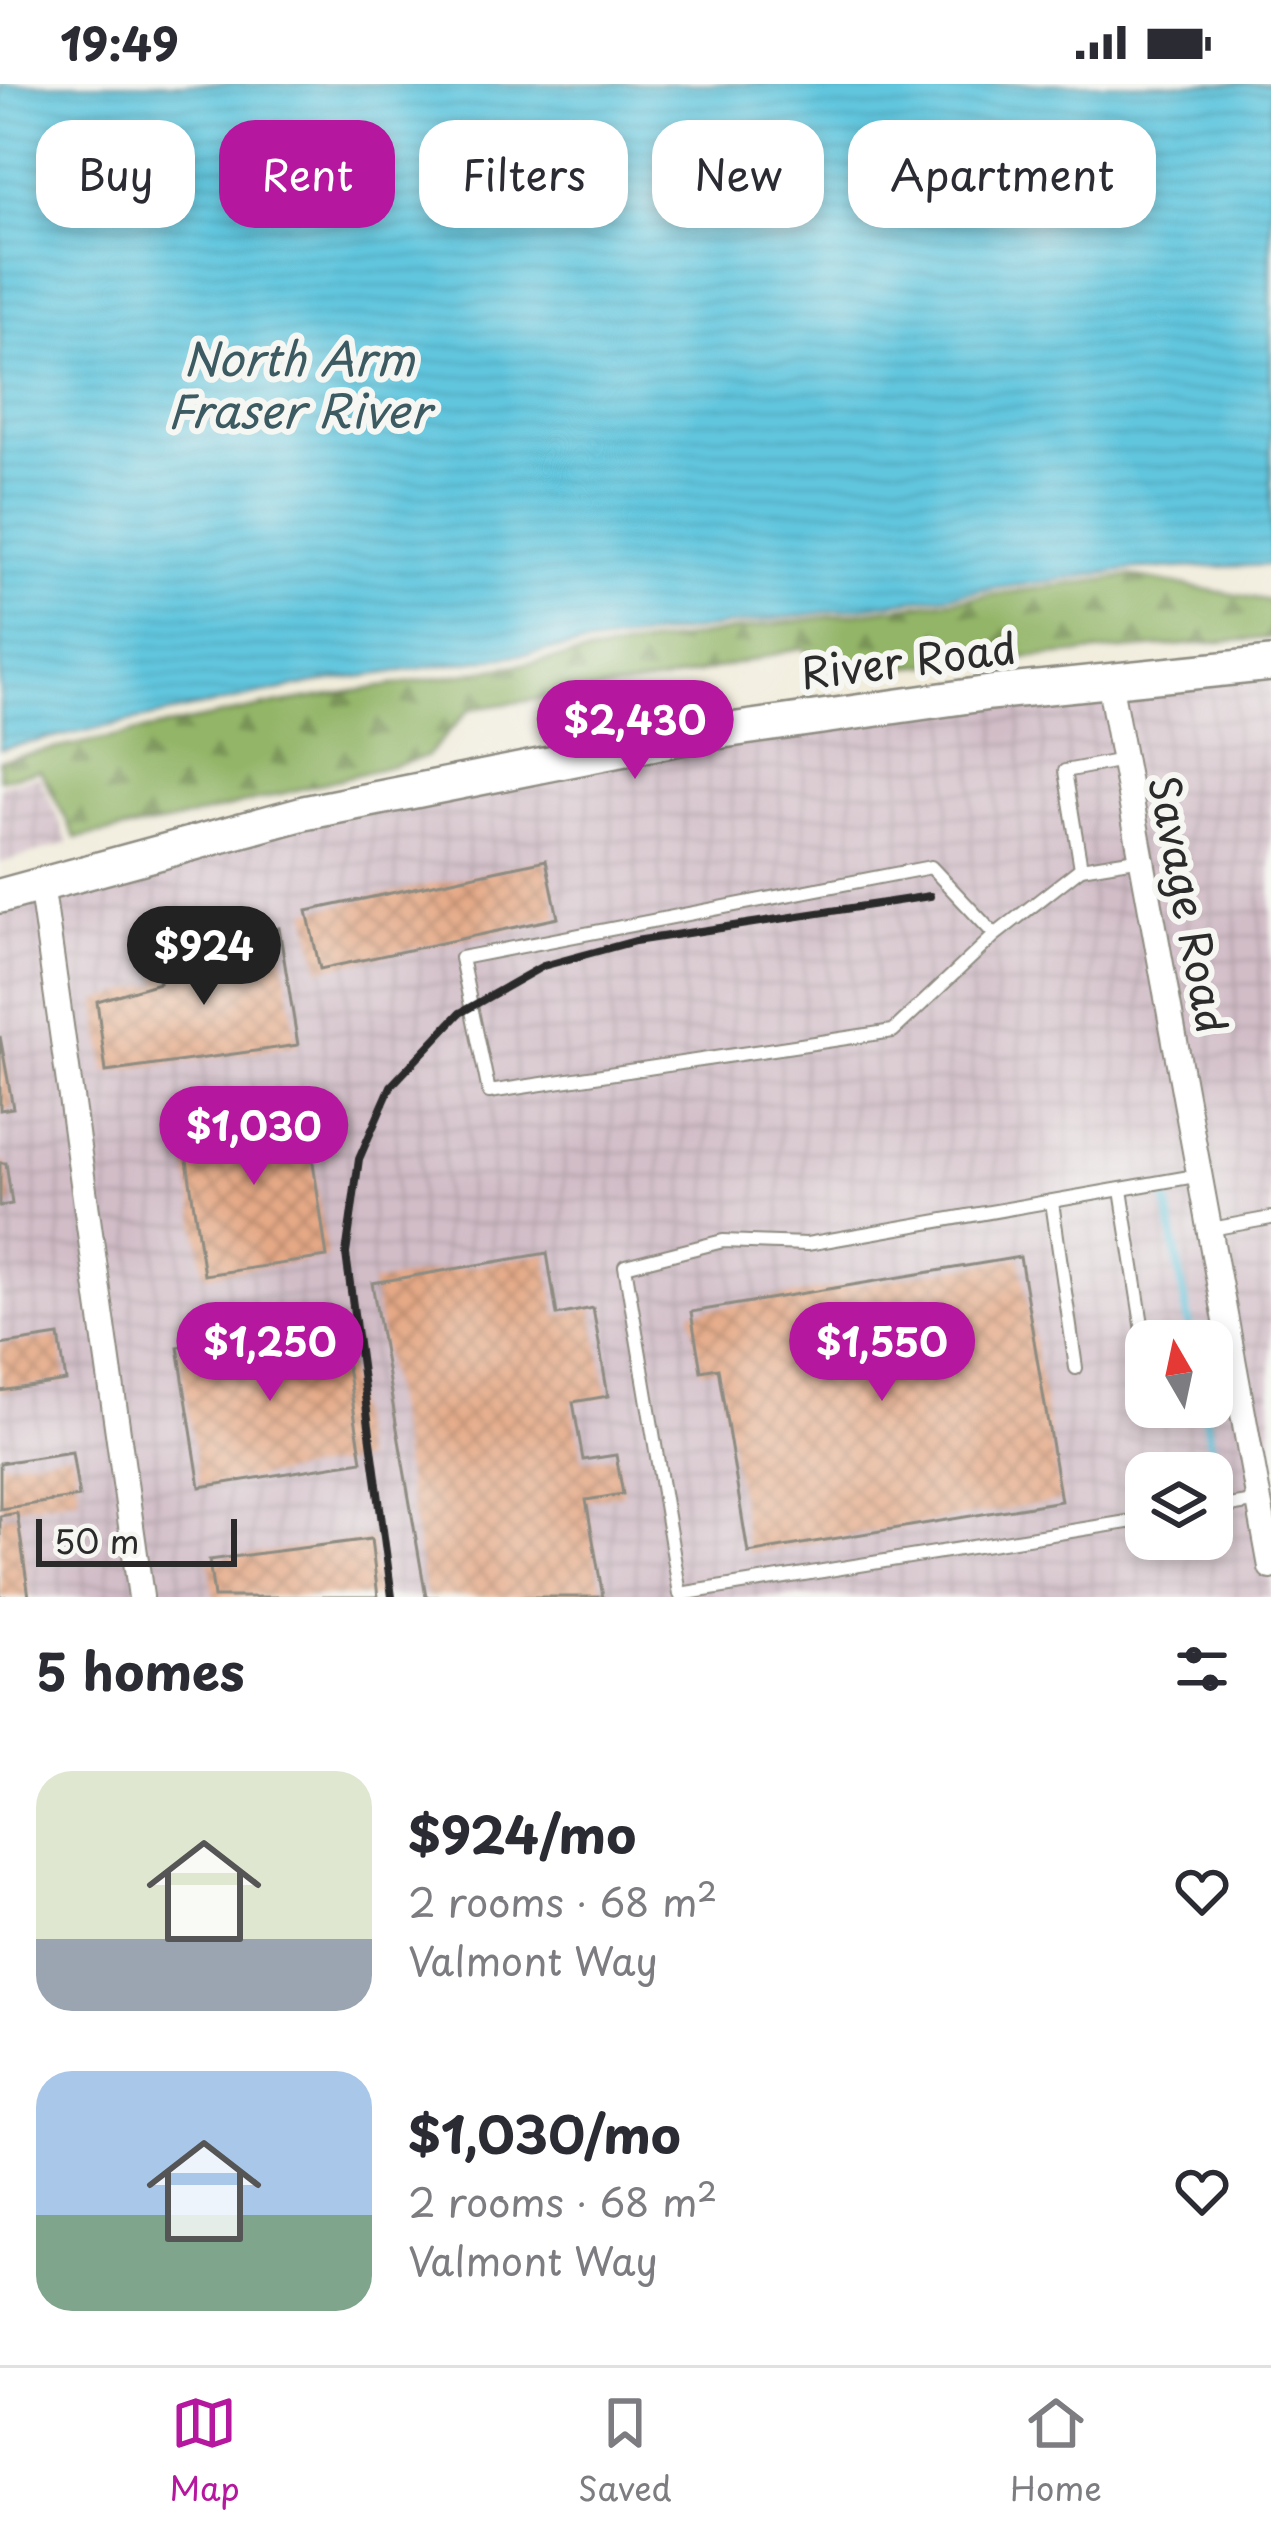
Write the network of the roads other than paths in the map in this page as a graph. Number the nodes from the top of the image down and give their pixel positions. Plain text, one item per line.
1 (1271, 664) edge
2 (1109, 680) junction
3 (1124, 760) junction
4 (1142, 858) junction
5 (1082, 868) junction
6 (41, 883) junction
7 (0, 896) edge
8 (994, 935) junction
9 (1201, 1175) junction
10 (1121, 1190) junction
11 (1052, 1202) junction
12 (1271, 1218) edge
13 (1211, 1229) junction
14 (1141, 1320) edge
15 (1076, 1368) dead end
16 (1261, 1501) junction
17 (1233, 1506) edge
18 (1125, 1522) edge
19 (1271, 1567) edge
20 (141, 1597) edge

1 - 2 street, River Road
2 - 3 street, Savage Road
2 - 6 street, River Road
3 - 4 street, Savage Road
3 - 5 lane
4 - 5 lane
4 - 9 street, Savage Road
5 - 8 lane
6 - 7 street, River Road
6 - 20 street
8 - 8 lane
9 - 10 lane
9 - 13 street, Savage Road
10 - 11 lane
10 - 14 lane
11 - 15 lane
11 - 18 lane
12 - 13 lane
13 - 16 street, Savage Road
16 - 17 lane
16 - 19 street, Savage Road

